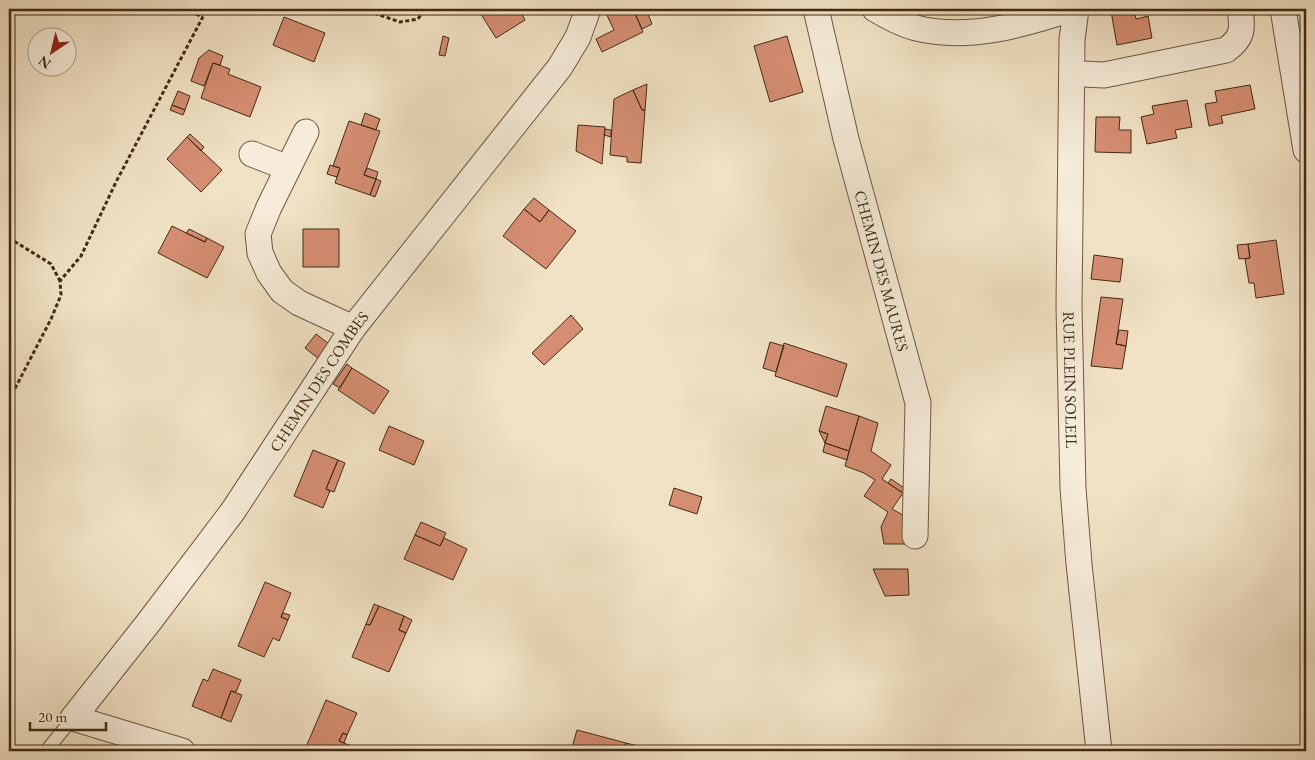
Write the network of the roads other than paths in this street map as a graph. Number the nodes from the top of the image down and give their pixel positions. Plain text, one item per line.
1 (588, 9) edge
2 (816, 9) edge
3 (875, 9) edge
4 (1071, 9) edge
5 (1076, 9) edge
6 (1240, 9) edge
7 (1283, 9) edge
8 (1072, 72) junction
9 (306, 132) dead end
10 (1306, 150) edge
11 (252, 154) dead end
12 (288, 168) junction
13 (353, 328) junction
14 (915, 536) dead end
15 (73, 718) junction
16 (46, 751) edge
17 (182, 751) edge
18 (1099, 751) edge

1 - 13 street, CHEMIN DES COMBES
2 - 14 street, CHEMIN DES MAURES
3 - 4 street
5 - 8 street, RUE PLEIN SOLEIL
6 - 8 street
7 - 10 street
8 - 18 street, RUE PLEIN SOLEIL
9 - 12 street
11 - 12 street
12 - 13 street
13 - 15 street, CHEMIN DES COMBES
15 - 16 lane, CHEMIN DES COMBES
15 - 17 street

